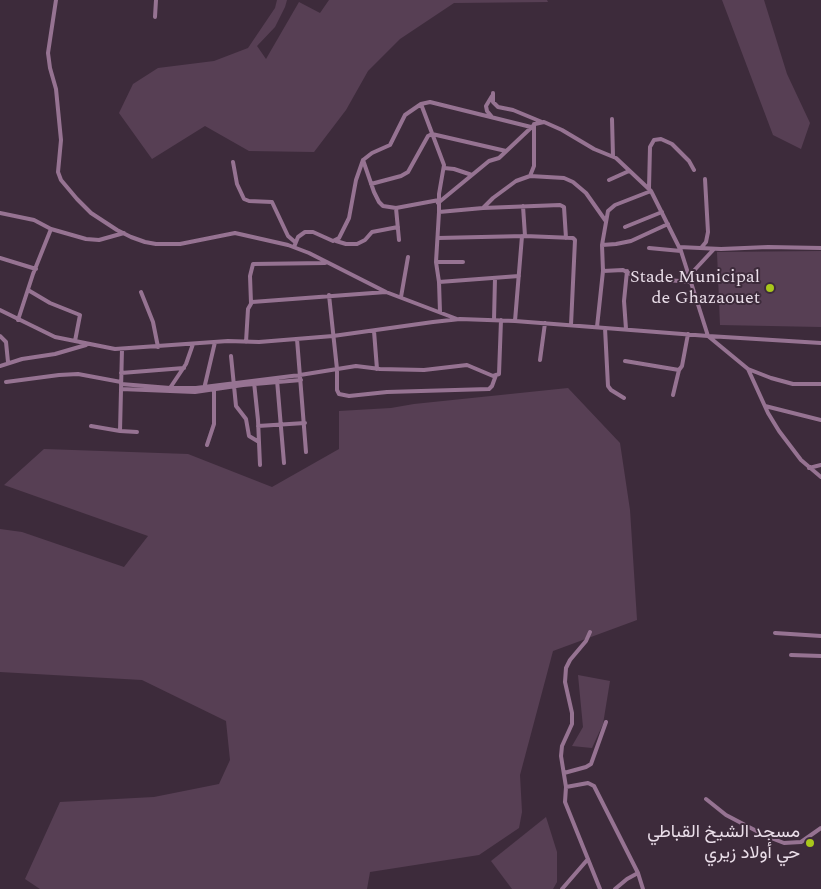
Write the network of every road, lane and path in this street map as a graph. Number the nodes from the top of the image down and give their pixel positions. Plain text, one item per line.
1 (56, 0) edge
2 (156, 0) edge
3 (155, 17) dead end
4 (421, 104) junction
5 (492, 117) junction
6 (612, 119) dead end
7 (542, 122) junction
8 (533, 126) junction
9 (432, 134) junction
10 (506, 152) junction
11 (612, 156) junction
12 (364, 160) junction
13 (233, 162) dead end
14 (444, 168) junction
15 (694, 170) dead end
16 (630, 171) junction
17 (472, 175) junction
18 (530, 176) junction
19 (705, 179) dead end
20 (609, 180) dead end
21 (371, 184) junction
22 (650, 189) junction
23 (438, 201) junction
24 (523, 206) junction
25 (396, 208) junction
26 (483, 208) junction
27 (438, 212) junction
28 (662, 212) junction
29 (0, 213) edge
30 (605, 220) junction
31 (668, 224) junction
32 (398, 227) junction
33 (625, 227) dead end
34 (51, 229) junction
35 (124, 233) junction
36 (524, 236) junction
37 (438, 238) junction
38 (566, 238) junction
39 (399, 240) dead end
40 (336, 241) junction
41 (602, 244) junction
42 (295, 245) junction
43 (649, 248) dead end
44 (701, 248) junction
45 (821, 248) edge
46 (680, 249) junction
47 (714, 249) junction
48 (408, 257) dead end
49 (0, 258) edge
50 (319, 258) junction
51 (328, 262) junction
52 (436, 262) junction
53 (463, 262) dead end
54 (312, 263) junction
55 (36, 269) junction
56 (603, 271) junction
57 (627, 271) junction
58 (520, 276) junction
59 (494, 278) junction
60 (689, 280) junction
61 (439, 282) junction
62 (28, 290) junction
63 (141, 292) dead end
64 (386, 292) junction
65 (329, 295) junction
66 (401, 297) junction
67 (250, 303) junction
68 (0, 310) edge
69 (435, 311) junction
70 (440, 312) junction
71 (18, 320) junction
72 (460, 320) junction
73 (494, 320) junction
74 (501, 320) junction
75 (437, 321) junction
76 (515, 321) junction
77 (545, 323) junction
78 (571, 325) junction
79 (597, 327) junction
80 (605, 328) junction
81 (626, 329) junction
82 (374, 331) junction
83 (688, 334) junction
84 (0, 336) edge
85 (333, 336) junction
86 (708, 336) junction
87 (297, 339) junction
88 (75, 341) junction
89 (215, 342) junction
90 (246, 342) junction
91 (821, 343) edge
92 (193, 344) junction
93 (88, 345) junction
94 (158, 347) junction
95 (122, 349) junction
96 (231, 356) dead end
97 (540, 360) dead end
98 (625, 361) dead end
99 (8, 362) junction
100 (0, 366) edge
101 (184, 368) junction
102 (337, 369) junction
103 (378, 369) junction
104 (748, 369) junction
105 (679, 370) junction
106 (121, 373) junction
107 (496, 375) junction
108 (300, 378) junction
109 (277, 380) junction
110 (6, 382) dead end
111 (254, 382) junction
112 (234, 384) junction
113 (821, 384) edge
114 (121, 385) junction
115 (204, 389) junction
116 (168, 390) junction
117 (214, 390) junction
118 (673, 395) dead end
119 (624, 398) dead end
120 (765, 406) junction
121 (821, 420) edge
122 (305, 423) junction
123 (281, 424) junction
124 (91, 426) dead end
125 (258, 426) junction
126 (120, 431) junction
127 (137, 432) dead end
128 (259, 442) junction
129 (207, 445) dead end
130 (306, 452) dead end
131 (284, 463) dead end
132 (260, 465) dead end
133 (821, 465) edge
134 (809, 468) junction
135 (821, 477) edge
136 (590, 632) dead end
137 (775, 634) dead end
138 (821, 636) edge
139 (791, 655) dead end
140 (821, 656) edge
141 (606, 722) dead end
142 (564, 773) junction
143 (566, 787) junction
144 (706, 799) dead end
145 (821, 828) edge
146 (817, 832) junction
147 (821, 838) edge
148 (588, 859) junction
149 (638, 873) junction
150 (562, 889) edge
151 (600, 889) edge
152 (615, 889) edge
153 (643, 889) edge

1 - 35 street
2 - 3 street
4 - 5 street
4 - 9 street
4 - 12 street
5 - 7 street
5 - 8 street
6 - 11 street
7 - 8 street
7 - 11 street
8 - 10 street
8 - 18 street
9 - 10 street
9 - 14 street
9 - 21 street
10 - 17 street
11 - 16 street
12 - 21 street
12 - 40 street
13 - 42 street
14 - 17 street
14 - 23 street
15 - 22 street
16 - 20 street
16 - 22 street
17 - 23 street
18 - 26 street
18 - 30 street
19 - 44 street
21 - 25 street
22 - 28 street
22 - 30 street
23 - 25 street
23 - 27 street
24 - 26 street
24 - 36 street
24 - 38 street
25 - 32 street
26 - 27 street
27 - 37 street
28 - 31 street
28 - 33 street
29 - 34 street
30 - 41 street
31 - 41 street
31 - 46 street
32 - 39 street
32 - 40 street
34 - 35 street
34 - 55 street
35 - 42 street
36 - 37 street
36 - 38 street
36 - 58 street
37 - 52 street
38 - 78 street
40 - 42 street
41 - 56 street
42 - 50 street
43 - 46 street
44 - 46 street
44 - 47 street
45 - 47 street
46 - 60 street
47 - 60 street
48 - 66 street
49 - 55 street
50 - 51 street
50 - 54 street
51 - 54 street
51 - 64 street
52 - 53 street
52 - 61 street
54 - 67 street
55 - 62 street
56 - 57 street
56 - 79 street
57 - 60 street
57 - 81 street
58 - 59 street
58 - 76 street
59 - 61 street
59 - 73 street
60 - 86 street
61 - 70 street
62 - 71 street
62 - 88 street
63 - 94 street
64 - 65 street
64 - 66 street
65 - 67 street
65 - 85 street
66 - 69 street
67 - 90 street
68 - 71 street
69 - 70 street
69 - 75 street
70 - 72 street
71 - 88 street
72 - 73 street
72 - 75 street
73 - 74 street
74 - 76 street
74 - 107 street
75 - 82 street
76 - 77 street
77 - 78 street
77 - 97 street
78 - 79 street
79 - 80 street
80 - 81 street
80 - 119 street
81 - 83 street
82 - 85 street
82 - 103 street
83 - 86 street
83 - 105 street
84 - 99 street
85 - 87 street
85 - 102 street
86 - 91 street
86 - 104 street
87 - 90 street
87 - 108 street
88 - 93 street
89 - 90 street
89 - 92 street
89 - 115 street
92 - 94 street
92 - 101 street
93 - 95 street
93 - 99 street
94 - 95 street
95 - 106 street
96 - 112 street
98 - 105 street
99 - 100 street
101 - 106 street
101 - 116 street
102 - 103 street
102 - 107 street
102 - 108 street
103 - 107 street
104 - 113 street
104 - 120 street
105 - 118 street
106 - 114 street
108 - 109 street
108 - 122 street
109 - 111 street
109 - 123 street
110 - 114 street
111 - 112 street
111 - 125 street
112 - 115 street
112 - 117 street
112 - 128 street
114 - 116 street
114 - 126 street
115 - 116 street
115 - 117 street
117 - 129 street
120 - 121 street
120 - 134 street
122 - 123 street
122 - 130 street
123 - 125 street
123 - 131 street
124 - 126 street
125 - 128 street
126 - 127 street
128 - 132 street
133 - 134 street
134 - 135 street
136 - 142 street
137 - 138 street
139 - 140 street
141 - 142 street
142 - 143 street
143 - 148 street
143 - 149 street
144 - 146 street
145 - 146 street
146 - 147 street
148 - 150 street
148 - 151 street
149 - 152 street
149 - 153 street

